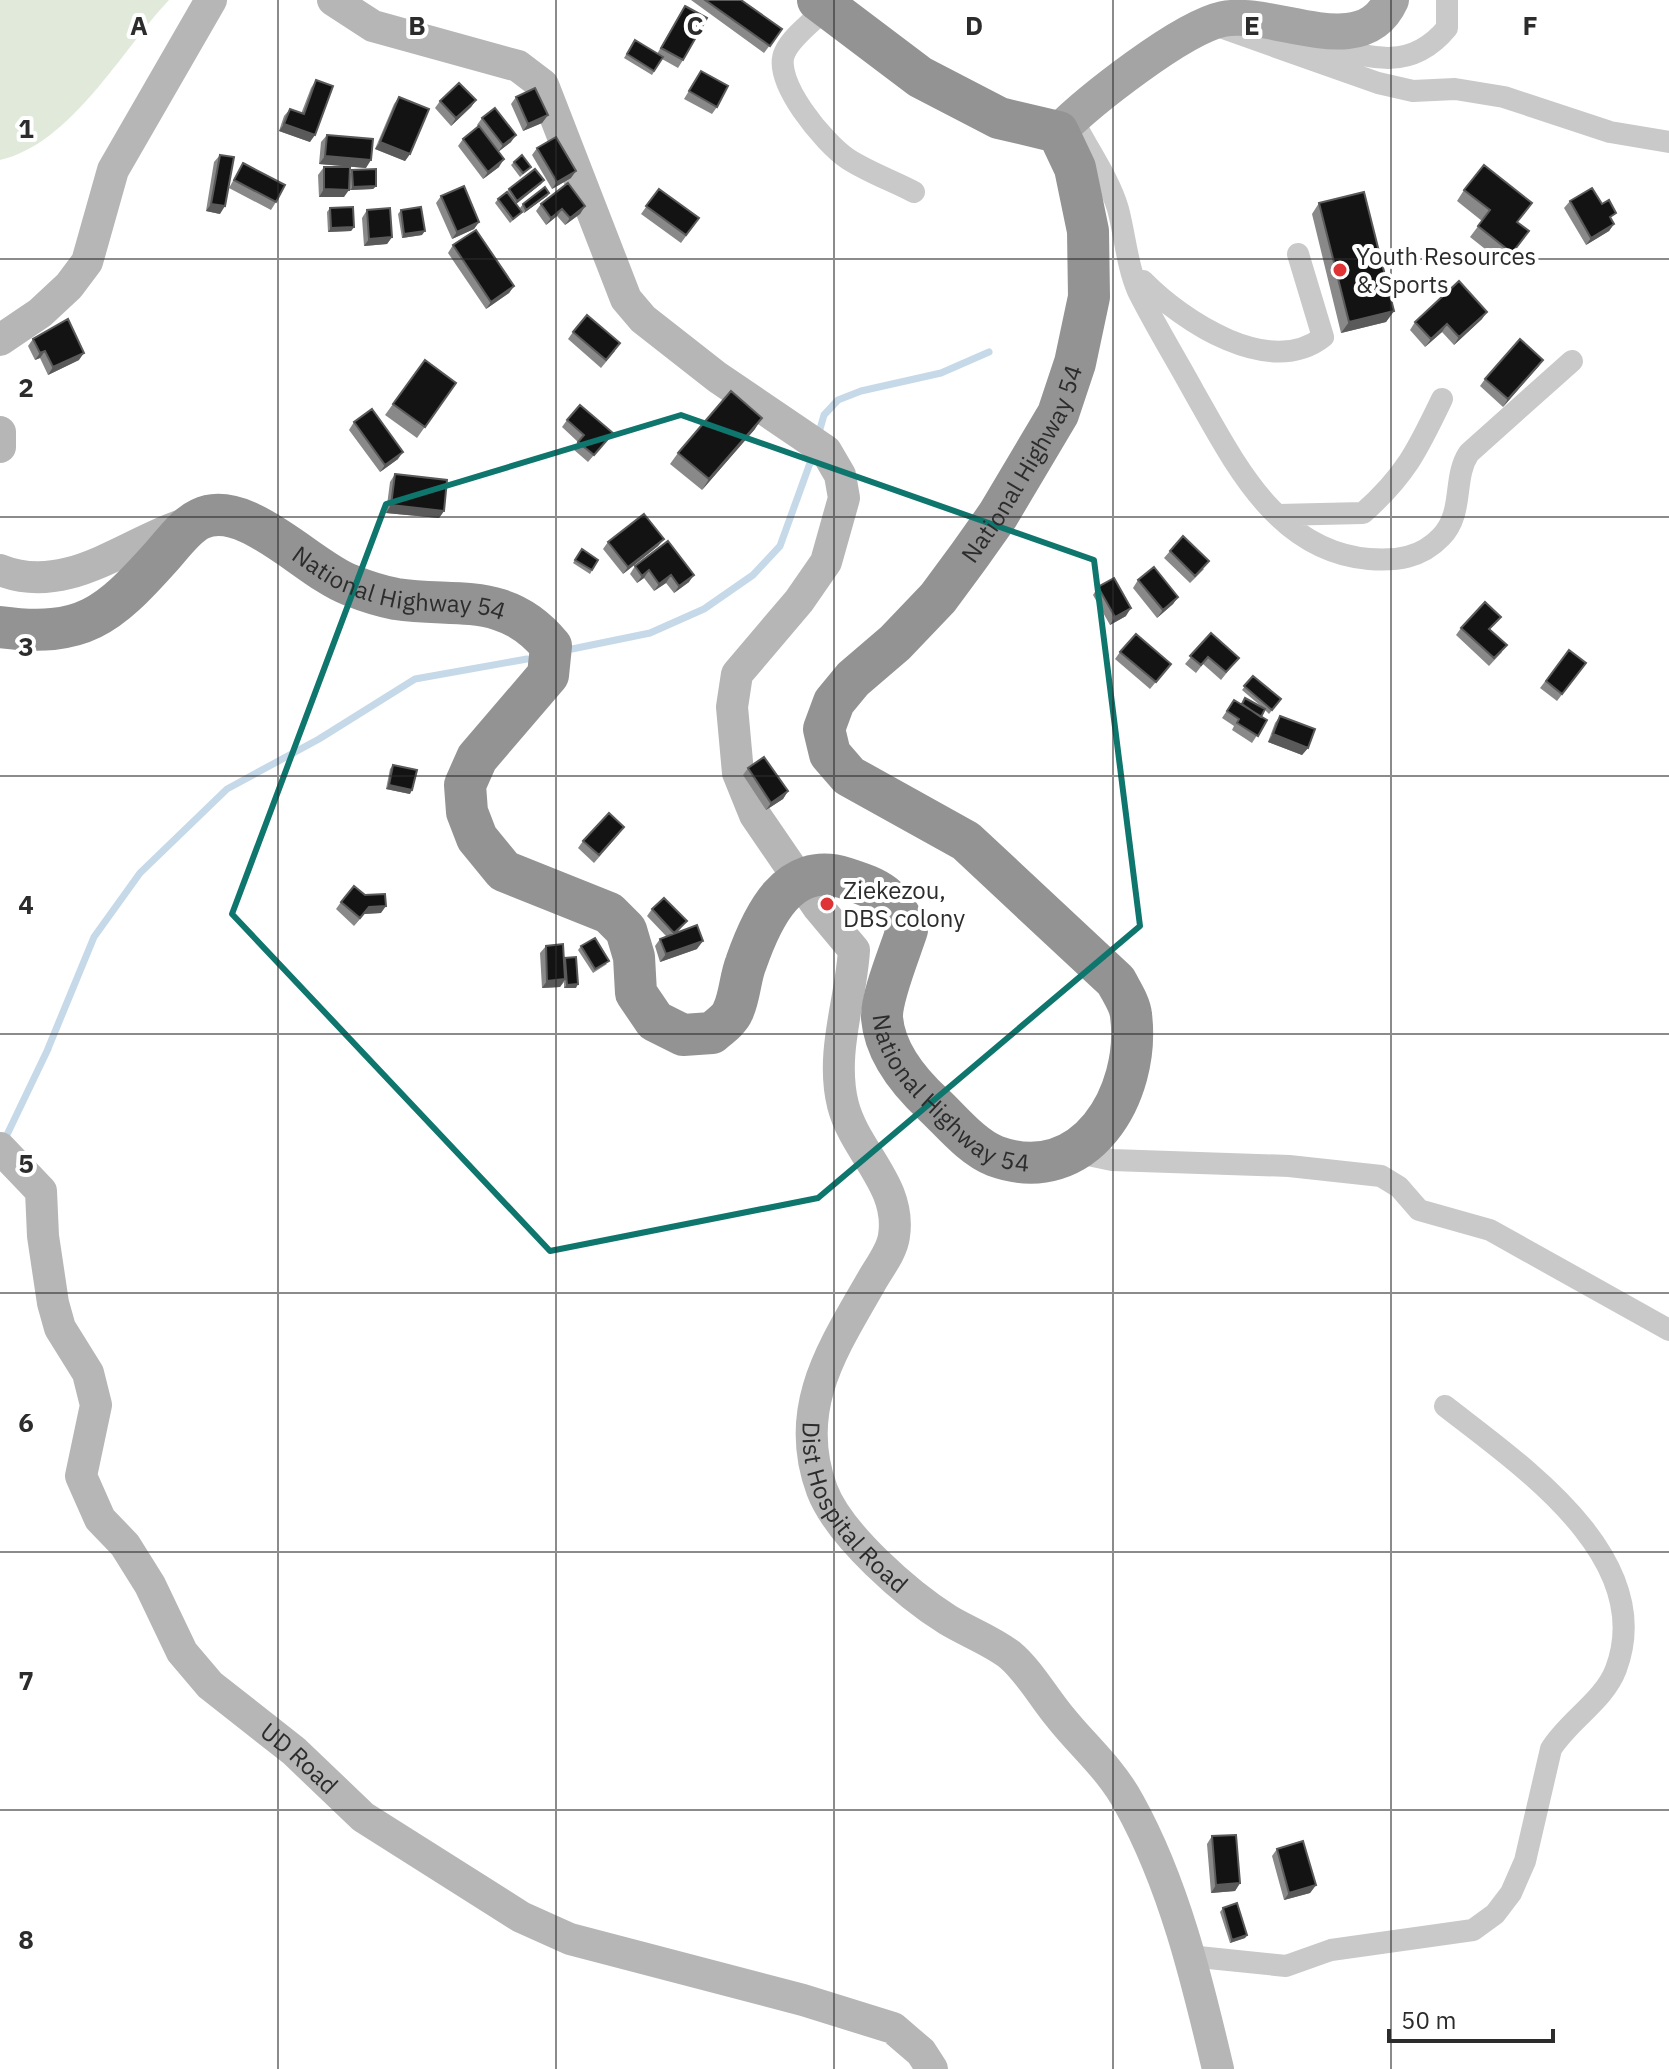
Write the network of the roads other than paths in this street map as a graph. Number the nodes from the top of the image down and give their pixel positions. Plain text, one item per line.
1 (211, 0) edge
2 (333, 0) edge
3 (1391, 0) edge
4 (1447, 0) edge
5 (823, 4) edge
6 (1247, 19) junction
7 (1210, 24) junction
8 (1065, 125) junction
9 (1669, 142) edge
10 (914, 192) dead end
11 (1298, 254) dead end
12 (1131, 269) junction
13 (0, 340) edge
14 (1572, 361) dead end
15 (1442, 399) dead end
16 (0, 432) edge
17 (0, 447) edge
18 (1278, 515) junction
19 (200, 519) junction
20 (0, 570) edge
21 (0, 627) edge
22 (801, 877) junction
23 (0, 1148) edge
24 (1074, 1152) junction
25 (1669, 1330) edge
26 (1445, 1406) dead end
27 (1189, 1956) junction
28 (932, 2069) edge
29 (1218, 2069) edge

1 - 13 street
2 - 22 street, Dist Hospital Road
3 - 6 main road
4 - 6 street
5 - 8 highway
5 - 10 street
6 - 7 main road
7 - 8 main road
7 - 9 street
8 - 12 street
8 - 24 highway, National Highway 54
11 - 12 street
12 - 18 street
14 - 18 street
15 - 18 street
16 - 17 street
19 - 20 street
19 - 21 highway
19 - 22 highway, National Highway 54
22 - 24 highway, National Highway 54
22 - 27 street, Dist Hospital Road
23 - 28 street, UD Road
24 - 25 street
26 - 27 street
27 - 29 street, Dist Hospital Road

